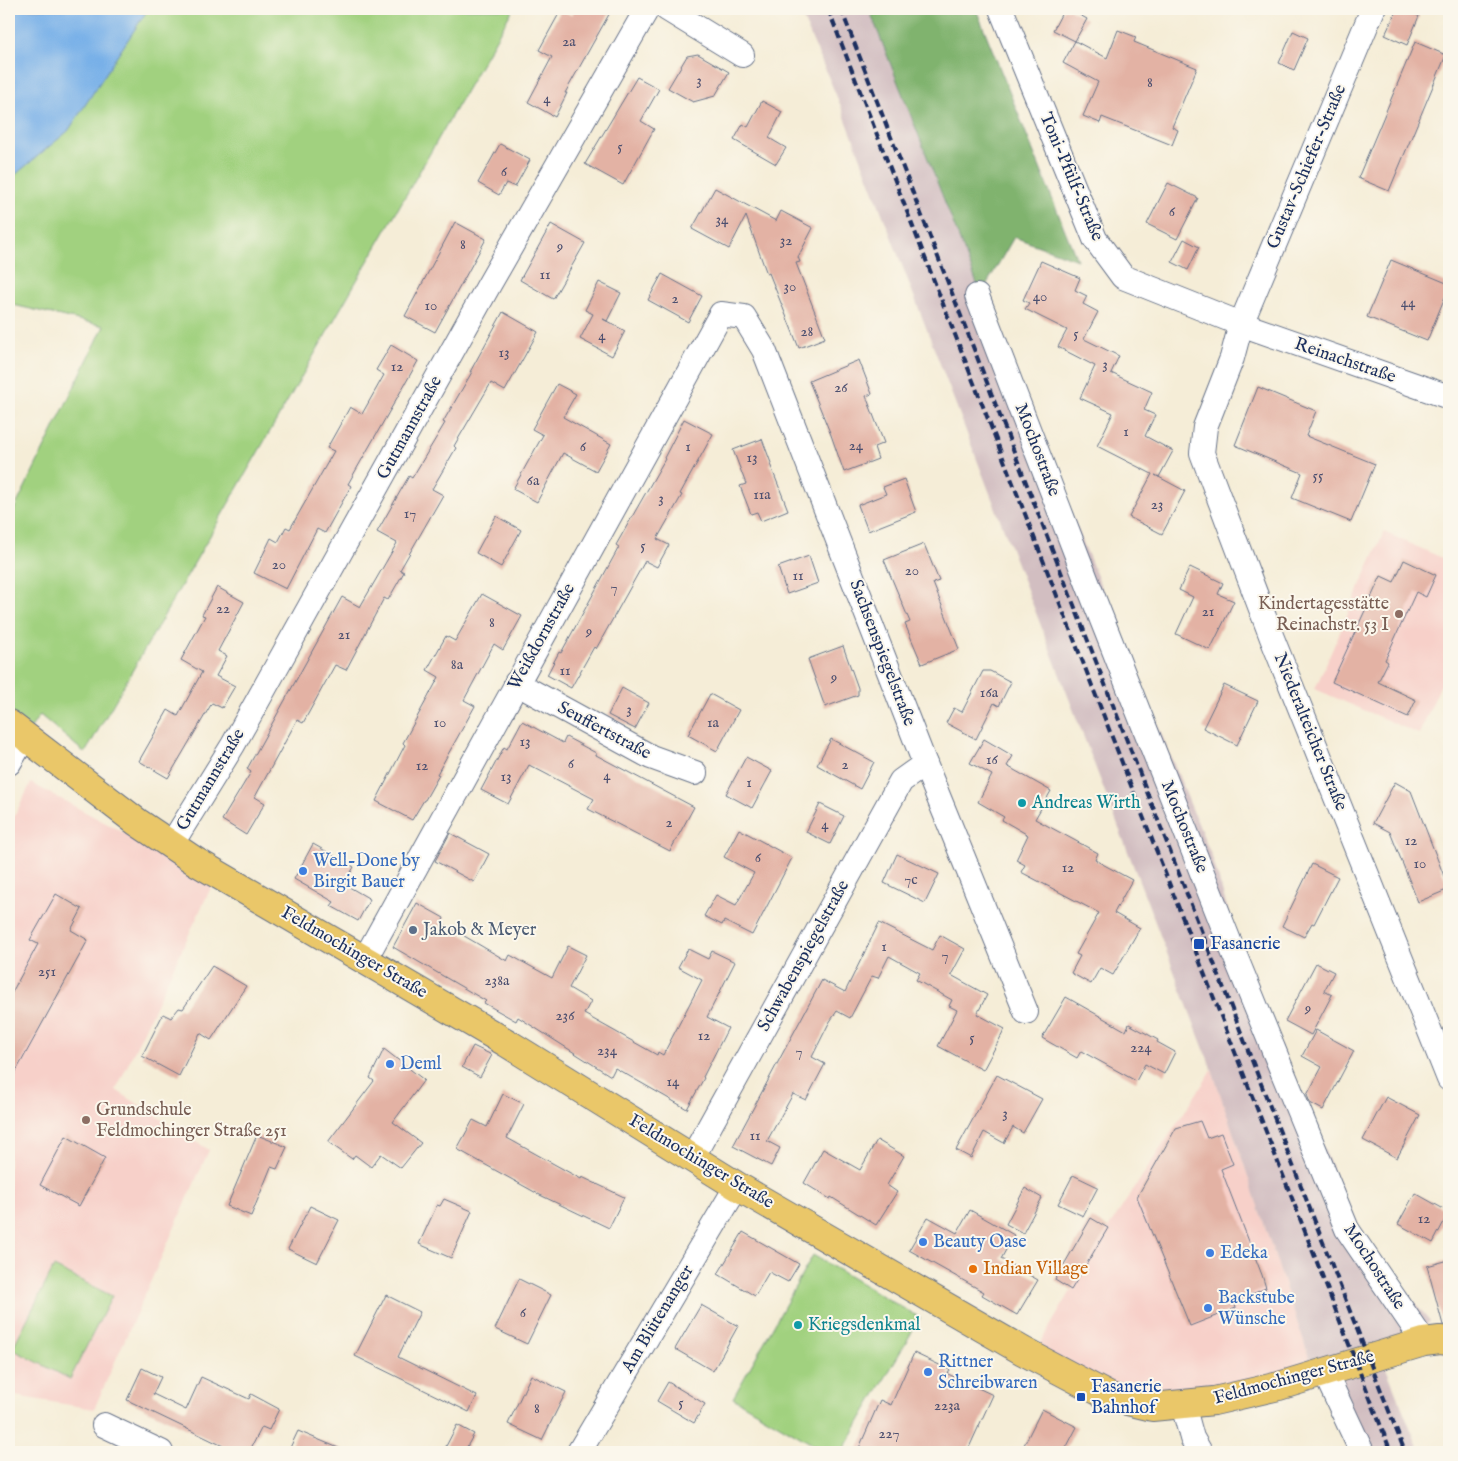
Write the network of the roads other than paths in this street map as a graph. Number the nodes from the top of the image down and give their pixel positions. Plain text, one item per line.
1 (647, 9) edge
2 (667, 9) edge
3 (1001, 9) edge
4 (1373, 9) edge
5 (742, 55) dead end
6 (977, 296) dead end
7 (721, 314) joint
8 (1241, 324) junction
9 (1449, 397) edge
10 (516, 683) junction
11 (17, 730) edge
12 (9, 762) edge
13 (925, 764) junction
14 (695, 773) dead end
15 (171, 845) junction
16 (365, 959) junction
17 (1026, 1012) dead end
18 (1449, 1079) edge
19 (692, 1158) junction
20 (737, 1186) junction
21 (1436, 1342) edge
22 (1325, 1373) junction
23 (1183, 1405) junction
24 (104, 1425) dead end
25 (161, 1452) edge
26 (579, 1452) edge
27 (1200, 1452) edge
28 (1362, 1452) edge

1 - 15 street, Gutmannstraße
2 - 5 street
3 - 8 street, Toni-Pfülf-Straße
4 - 8 street, Gustav-Schiefer-Straße
6 - 21 street, Mochostraße
7 - 10 street, Weißdornstraße
7 - 13 street, Sachsenspiegelstraße
8 - 9 street, Reinachstraße
8 - 18 street, Niederalteicher Straße
10 - 14 street, Seuffertstraße
10 - 16 street, Weißdornstraße
11 - 12 street
11 - 15 main road, Feldmochinger Straße
13 - 17 street, Sachsenspiegelstraße
13 - 19 street, Schwabenspiegelstraße
15 - 16 main road, Feldmochinger Straße
16 - 19 main road, Feldmochinger Straße
19 - 20 main road, Feldmochinger Straße
20 - 23 main road, Feldmochinger Straße
20 - 26 street, Am Blütenanger
21 - 22 main road, Feldmochinger Straße
22 - 23 main road, Feldmochinger Straße
22 - 28 street
23 - 27 street
24 - 25 street

